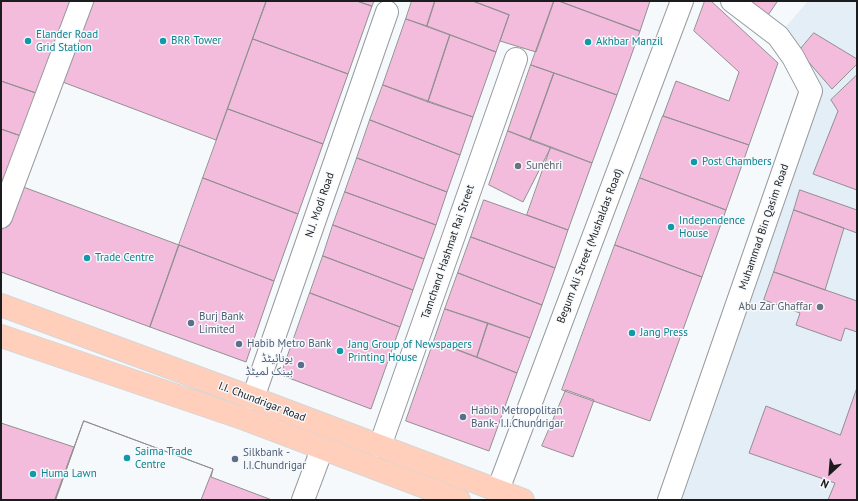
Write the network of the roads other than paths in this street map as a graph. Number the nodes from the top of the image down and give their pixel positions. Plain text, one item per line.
1 (82, 1) edge
2 (682, 1) edge
3 (732, 1) edge
4 (387, 12) dead end
5 (516, 59) dead end
6 (1, 217) edge
7 (1, 305) edge
8 (1, 336) edge
9 (253, 398) junction
10 (380, 446) junction
11 (322, 448) junction
12 (498, 490) junction
13 (303, 500) edge
14 (459, 500) edge
15 (523, 500) edge
16 (669, 500) edge

1 - 6 street
2 - 12 street, Begum Ali Street (Mushaldas Road)
3 - 16 street, Muhammad Bin Qasim Road
4 - 9 street, N.J. Modi Road
5 - 10 street, Tamchand Hashmat Rai Street
7 - 9 main road, I.I. Chundrigar Road
8 - 11 main road, I.I. Chundrigar Road
9 - 10 main road, I.I. Chundrigar Road
10 - 12 main road, I.I. Chundrigar Road
11 - 13 street
11 - 14 main road, I.I. Chundrigar Road
12 - 15 main road, I.I. Chundrigar Road

